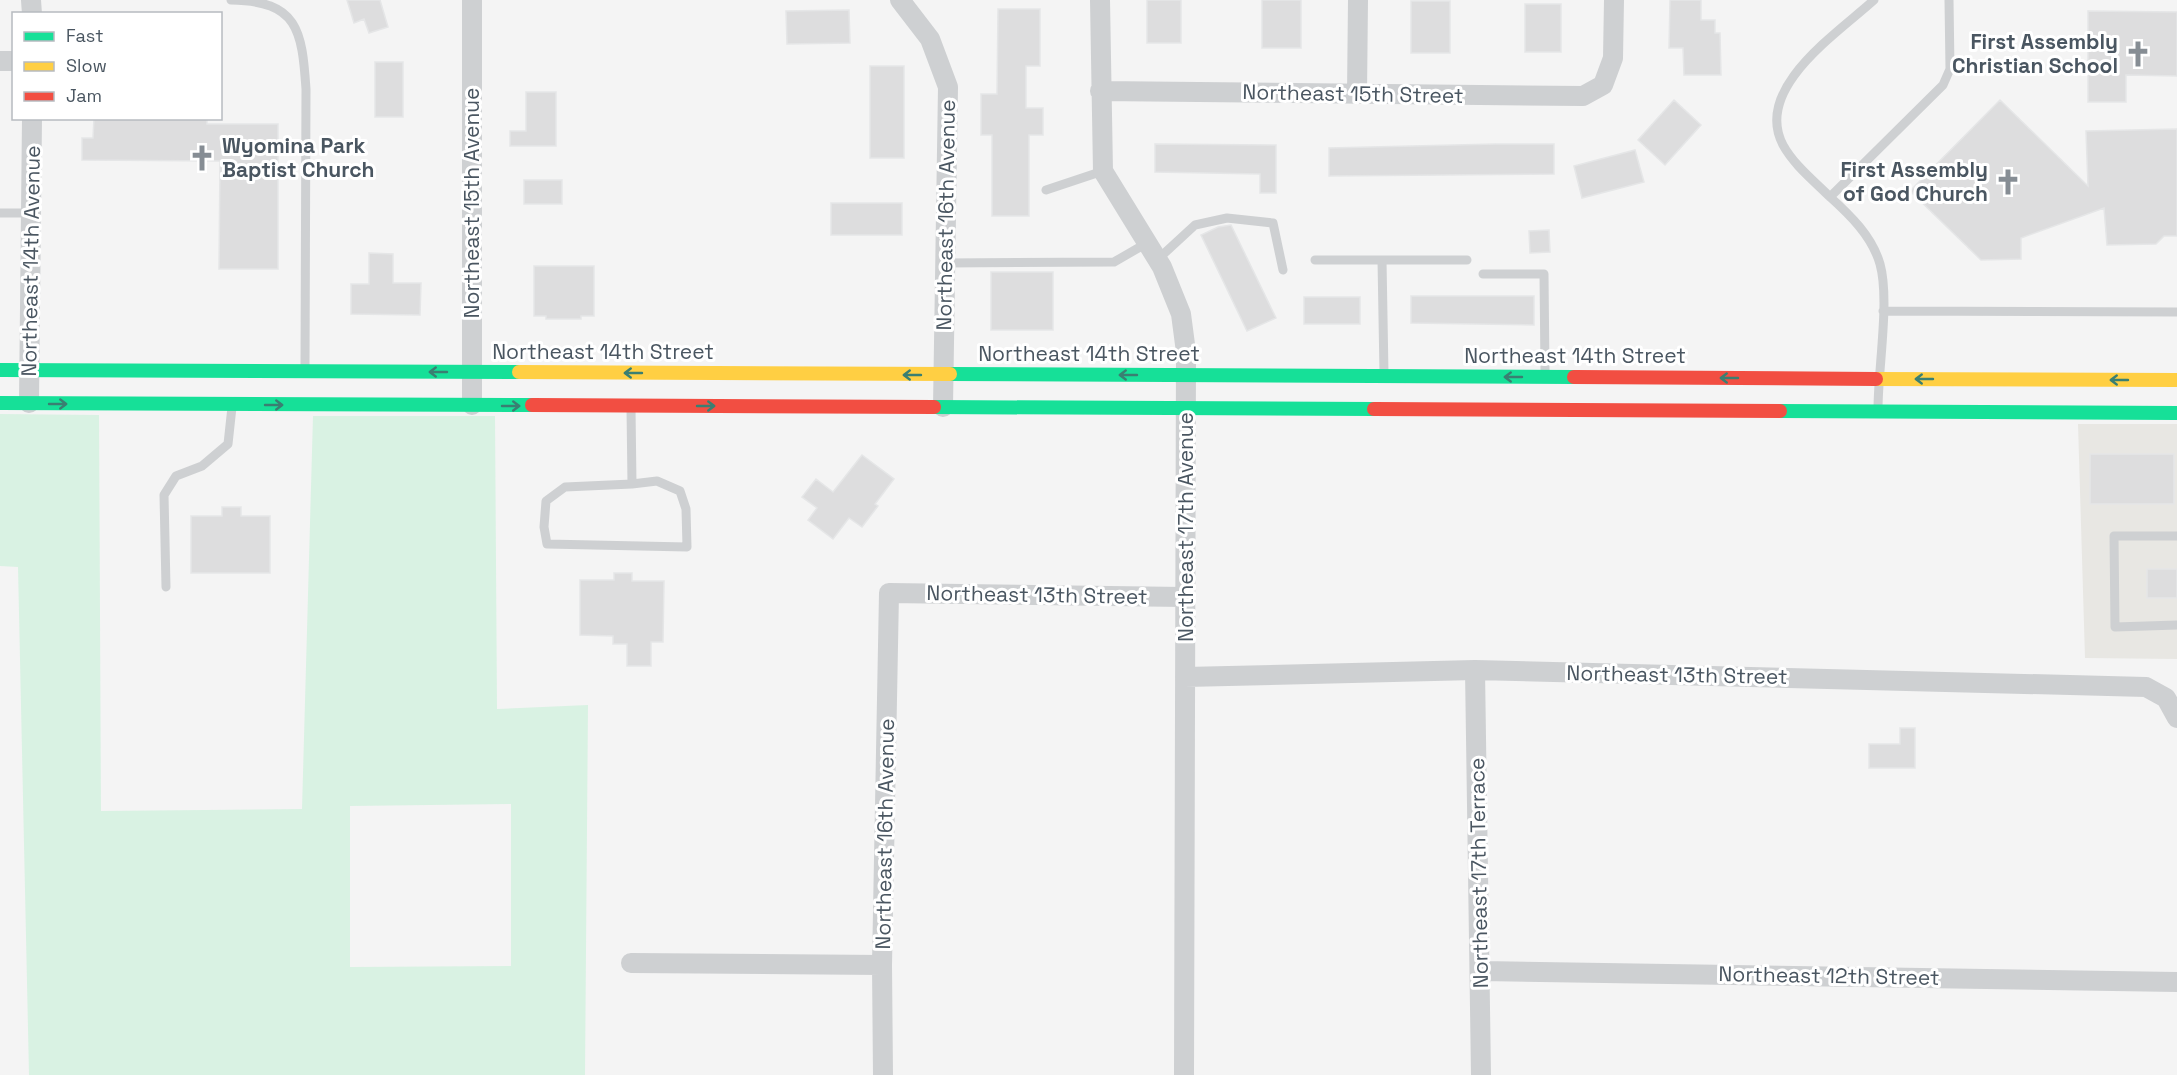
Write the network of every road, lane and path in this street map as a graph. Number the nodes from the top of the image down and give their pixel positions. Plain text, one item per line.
1 (231, 0) edge
2 (472, 0) edge
3 (900, 0) edge
4 (1100, 0) edge
5 (1358, 0) edge
6 (1614, 0) edge
7 (1874, 0) edge
8 (1949, 0) edge
9 (1100, 91) junction
10 (1357, 94) junction
11 (33, 120) edge
12 (1103, 171) junction
13 (1046, 190) dead end
14 (1830, 197) junction
15 (0, 213) edge
16 (31, 213) junction
17 (1152, 252) junction
18 (1315, 260) dead end
19 (1382, 260) junction
20 (1467, 260) dead end
21 (945, 263) junction
22 (1283, 270) dead end
23 (1483, 274) dead end
24 (1883, 311) junction
25 (2177, 312) edge
26 (0, 370) edge
27 (29, 370) junction
28 (305, 371) junction
29 (472, 372) junction
30 (943, 375) junction
31 (1186, 375) junction
32 (1384, 376) junction
33 (1545, 377) junction
34 (1878, 379) junction
35 (2177, 380) edge
36 (0, 403) edge
37 (29, 404) junction
38 (232, 404) junction
39 (472, 405) junction
40 (631, 406) junction
41 (943, 407) junction
42 (1186, 408) junction
43 (1878, 411) junction
44 (2177, 413) edge
45 (632, 484) junction
46 (2177, 536) edge
47 (166, 587) dead end
48 (889, 593) joint
49 (1184, 597) junction
50 (2177, 625) edge
51 (1475, 670) junction
52 (1185, 677) junction
53 (2177, 718) edge
54 (631, 963) dead end
55 (882, 965) junction
56 (1482, 971) junction
57 (2177, 982) edge
58 (883, 1075) edge
59 (1184, 1075) edge
60 (1481, 1075) edge

1 - 28 lane
2 - 29 street, Northeast 15th Avenue
3 - 21 street, Northeast 16th Avenue
4 - 9 street, Northeast 17th Avenue
5 - 10 street
6 - 10 street, Northeast 15th Street
7 - 14 lane
8 - 14 lane
9 - 10 street, Northeast 15th Street
9 - 12 street, Northeast 17th Avenue
11 - 16 street, Northeast 14th Avenue
12 - 13 lane
12 - 17 street, Northeast 17th Avenue
14 - 24 lane
15 - 16 lane
16 - 27 street, Northeast 14th Avenue
17 - 21 lane
17 - 22 lane
17 - 31 street, Northeast 17th Avenue
18 - 19 lane
19 - 20 lane
19 - 32 lane
21 - 30 street, Northeast 16th Avenue
23 - 33 lane
24 - 25 lane
24 - 34 lane
26 - 27 main road, Northeast 14th Street
27 - 28 main road, Northeast 14th Street
27 - 37 street, Northeast 14th Avenue
29 -> 28 main road, Northeast 14th Street
30 -> 29 main road, Northeast 14th Street
29 - 39 street, Northeast 15th Avenue
31 -> 30 main road, Northeast 14th Street
30 - 41 street, Northeast 16th Avenue
31 - 32 main road, Northeast 14th Street
31 - 42 street, Northeast 17th Avenue
33 -> 32 main road, Northeast 14th Street
34 -> 33 main road, Northeast 14th Street
35 -> 34 main road, Northeast 14th Street
34 - 43 lane
36 - 37 main road
37 -> 38 main road
38 -> 39 main road
38 - 47 lane
39 -> 40 main road
40 -> 41 main road
40 - 45 lane
41 - 42 main road
42 - 43 main road
42 - 49 street, Northeast 17th Avenue
43 - 44 main road
45 - 45 lane
46 - 50 lane
48 - 49 street, Northeast 13th Street
48 - 55 street, Northeast 16th Avenue
49 - 52 street, Northeast 17th Avenue
51 - 52 street, Northeast 13th Street
51 - 53 street, Northeast 13th Street
51 - 56 street, Northeast 17th Terrace
52 - 59 street, Northeast 17th Avenue
54 - 55 street
55 - 58 street, Northeast 16th Avenue
56 - 57 street, Northeast 12th Street
56 - 60 street, Northeast 17th Terrace

